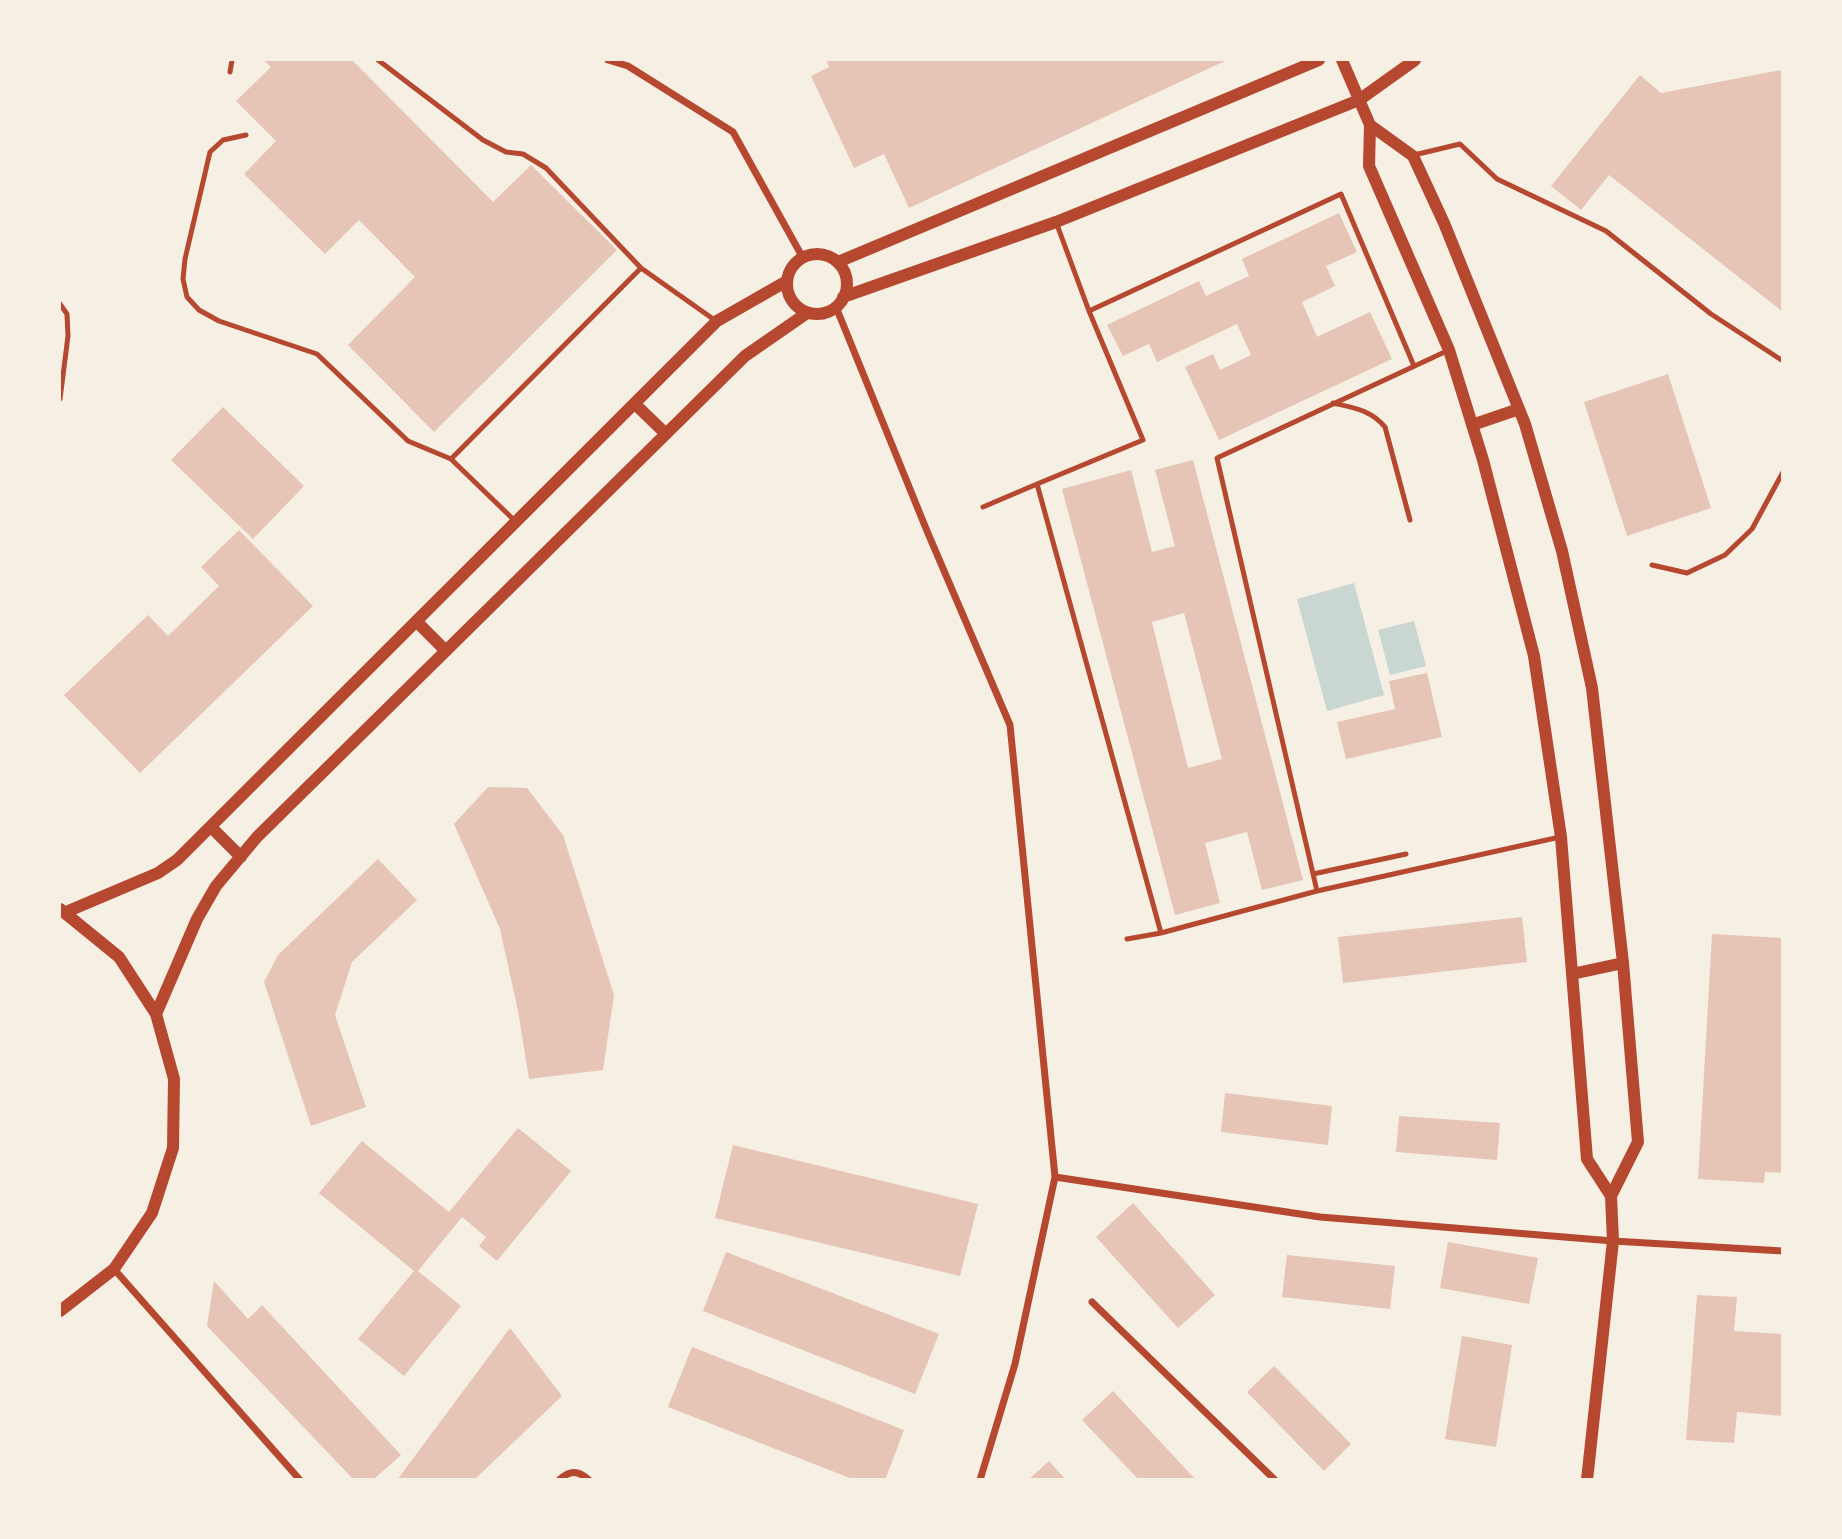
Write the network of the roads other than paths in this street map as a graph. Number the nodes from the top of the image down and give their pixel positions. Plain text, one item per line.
1 (233, 60) edge
2 (378, 60) edge
3 (608, 60) edge
4 (1319, 60) edge
5 (1342, 60) edge
6 (1415, 60) edge
7 (230, 72) dead end
8 (1359, 100) junction
9 (1370, 125) junction
10 (246, 135) dead end
11 (1413, 156) junction
12 (1056, 222) junction
13 (803, 258) junction
14 (838, 262) junction
15 (641, 268) junction
16 (787, 281) junction
17 (840, 302) junction
18 (60, 304) edge
19 (1090, 311) junction
20 (807, 313) junction
21 (718, 321) junction
22 (1449, 349) junction
23 (1783, 361) edge
24 (1414, 366) junction
25 (60, 399) edge
26 (1334, 403) junction
27 (635, 404) junction
28 (1519, 409) junction
29 (1472, 425) junction
30 (666, 434) junction
31 (451, 459) junction
32 (1783, 472) edge
33 (1037, 484) junction
34 (982, 507) dead end
35 (1410, 520) dead end
36 (516, 523) junction
37 (1652, 565) dead end
38 (417, 622) junction
39 (446, 651) junction
40 (211, 827) junction
41 (1561, 837) junction
42 (1406, 854) dead end
43 (241, 857) junction
44 (1313, 874) junction
45 (1317, 891) junction
46 (63, 911) edge
47 (1161, 933) junction
48 (1127, 939) dead end
49 (1623, 962) junction
50 (1572, 974) junction
51 (156, 1014) junction
52 (1055, 1177) junction
53 (1611, 1196) junction
54 (1613, 1241) junction
55 (1783, 1251) edge
56 (114, 1269) junction
57 (1092, 1302) dead end
58 (60, 1311) edge
59 (300, 1479) edge
60 (559, 1479) edge
61 (589, 1479) edge
62 (980, 1479) edge
63 (1275, 1479) edge
64 (1587, 1479) edge

1 - 7 lane
2 - 15 lane
3 - 13 street
4 - 14 street
5 - 8 street
6 - 8 street
8 - 9 street
8 - 12 street
9 - 11 street
9 - 22 street
10 - 31 lane
11 - 23 lane
11 - 28 street
12 - 17 street
12 - 19 lane
13 - 14 street
13 - 16 street
14 - 17 street
15 - 21 lane
15 - 31 lane
16 - 20 street
16 - 21 street
17 - 20 street
17 - 52 street
18 - 25 lane
19 - 24 lane
19 - 33 lane
20 - 30 street
21 - 27 street
22 - 24 lane
22 - 29 street
24 - 26 lane
26 - 35 lane
26 - 44 lane
27 - 30 street
27 - 36 street
28 - 29 street
28 - 49 street
29 - 41 street
30 - 39 street
31 - 36 lane
32 - 37 lane
33 - 34 lane
33 - 47 lane
36 - 38 street
38 - 39 street
38 - 40 street
39 - 43 street
40 - 43 street
40 - 46 street
41 - 45 lane
41 - 50 street
42 - 44 lane
43 - 51 street
44 - 45 lane
45 - 47 lane
46 - 51 street
47 - 48 lane
49 - 50 street
49 - 53 street
50 - 53 street
51 - 56 street
52 - 54 street
52 - 62 street
53 - 54 street
54 - 55 street
54 - 64 street
56 - 58 street
56 - 59 street
57 - 63 street
60 - 61 street

